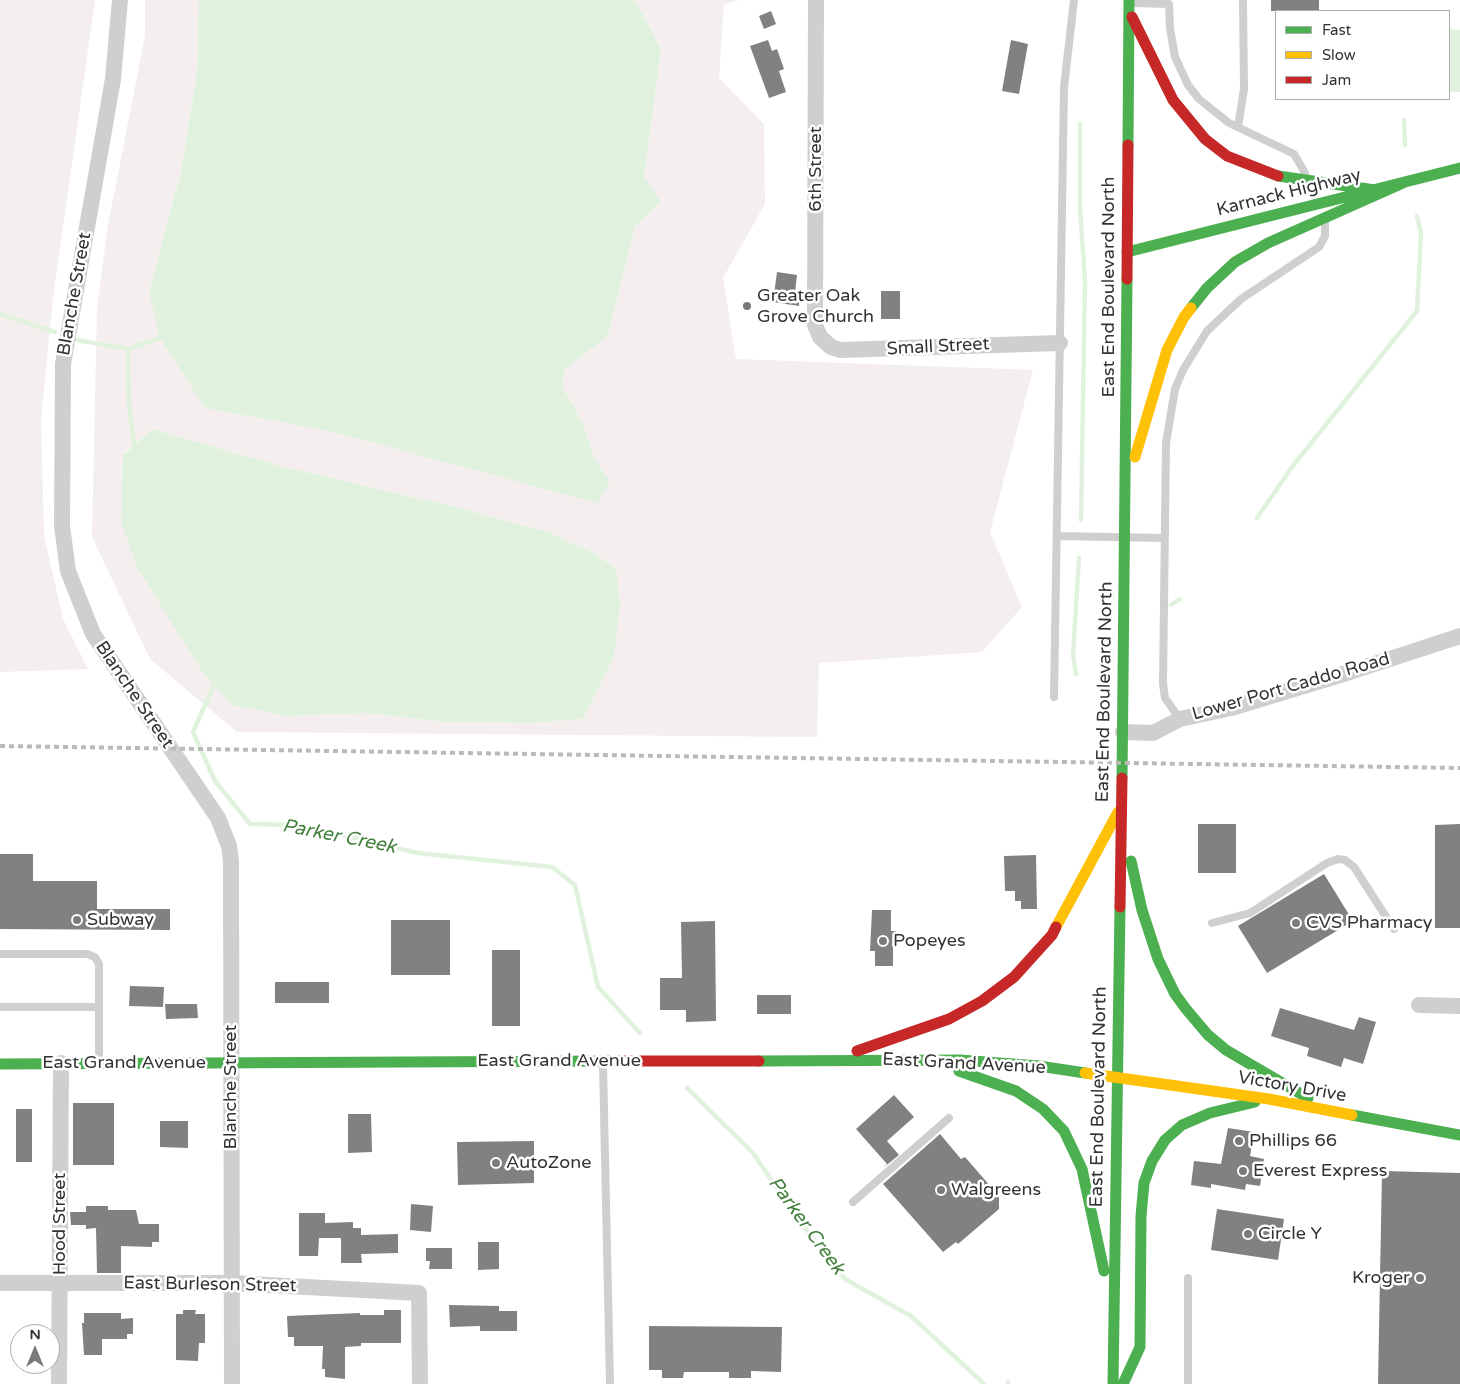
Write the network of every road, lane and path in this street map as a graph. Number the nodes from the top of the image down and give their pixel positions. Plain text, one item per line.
1 (120, 0) edge
2 (816, 0) edge
3 (1074, 0) edge
4 (1243, 0) edge
5 (1129, 5) edge
6 (1238, 127) junction
7 (1460, 168) edge
8 (1403, 183) junction
9 (1375, 190) junction
10 (1314, 193) junction
11 (1324, 219) junction
12 (1127, 252) junction
13 (820, 338) joint
14 (1060, 343) junction
15 (1125, 492) junction
16 (1057, 536) junction
17 (1125, 537) junction
18 (1164, 538) junction
19 (1460, 636) edge
20 (1054, 697) dead end
21 (1180, 719) junction
22 (1123, 732) junction
23 (1121, 806) junction
24 (1212, 923) dead end
25 (1394, 928) dead end
26 (0, 954) edge
27 (1420, 1005) dead end
28 (1460, 1006) edge
29 (0, 1007) edge
30 (99, 1007) junction
31 (835, 1059) junction
32 (920, 1059) junction
33 (603, 1060) junction
34 (61, 1063) junction
35 (99, 1063) junction
36 (0, 1064) edge
37 (230, 1064) junction
38 (1117, 1077) junction
39 (1269, 1099) junction
40 (1332, 1112) junction
41 (949, 1118) dead end
42 (1460, 1135) edge
43 (853, 1202) dead end
44 (1188, 1278) dead end
45 (60, 1282) junction
46 (0, 1283) edge
47 (231, 1283) junction
48 (1114, 1320) junction
49 (59, 1384) edge
50 (232, 1384) edge
51 (420, 1384) edge
52 (610, 1384) edge
53 (1113, 1384) edge
54 (1123, 1384) edge
55 (1188, 1384) edge

1 - 37 street, Blanche Street
2 - 13 street, 6th Street
3 - 14 lane
4 - 6 lane
5 - 6 lane
5 - 10 main road
5 - 12 main road, East End Boulevard North
6 - 10 lane
7 - 8 main road, Karnack Highway
8 - 9 main road, Karnack Highway
8 - 11 main road
9 - 10 main road
9 - 10 main road, Karnack Highway
10 - 11 lane
10 - 12 main road, Karnack Highway
11 - 15 main road
11 - 18 lane
12 - 15 main road, East End Boulevard North
13 - 14 street, Small Street
14 - 16 lane
15 - 17 main road, East End Boulevard North
16 - 17 lane
16 - 20 lane
17 - 18 lane
17 - 22 main road, East End Boulevard North
18 - 21 lane
19 - 21 street, Lower Port Caddo Road
21 - 22 street, Lower Port Caddo Road
22 - 23 main road, East End Boulevard North
23 - 31 main road
23 - 38 main road, East End Boulevard North
23 - 40 main road
24 - 25 lane
26 - 30 lane
27 - 28 street
29 - 30 lane
30 - 35 lane
31 - 32 main road, East Grand Avenue
31 - 33 main road, East Grand Avenue
32 - 38 main road, East Grand Avenue
32 - 48 main road
33 - 37 main road, East Grand Avenue
33 - 52 lane
34 - 35 main road, East Grand Avenue
34 - 36 main road, East Grand Avenue
34 - 45 street, Hood Street
35 - 37 main road, East Grand Avenue
37 - 47 street, Blanche Street
38 - 39 main road, Victory Drive
38 - 48 main road, East End Boulevard North
39 - 40 main road, Victory Drive
39 - 54 main road
40 - 42 main road, Victory Drive
41 - 43 lane
44 - 55 lane
45 - 46 street, East Burleson Street
45 - 47 street, East Burleson Street
45 - 49 street, Hood Street
47 - 50 street, Blanche Street
47 - 51 street, East Burleson Street
48 - 53 main road, East End Boulevard North

